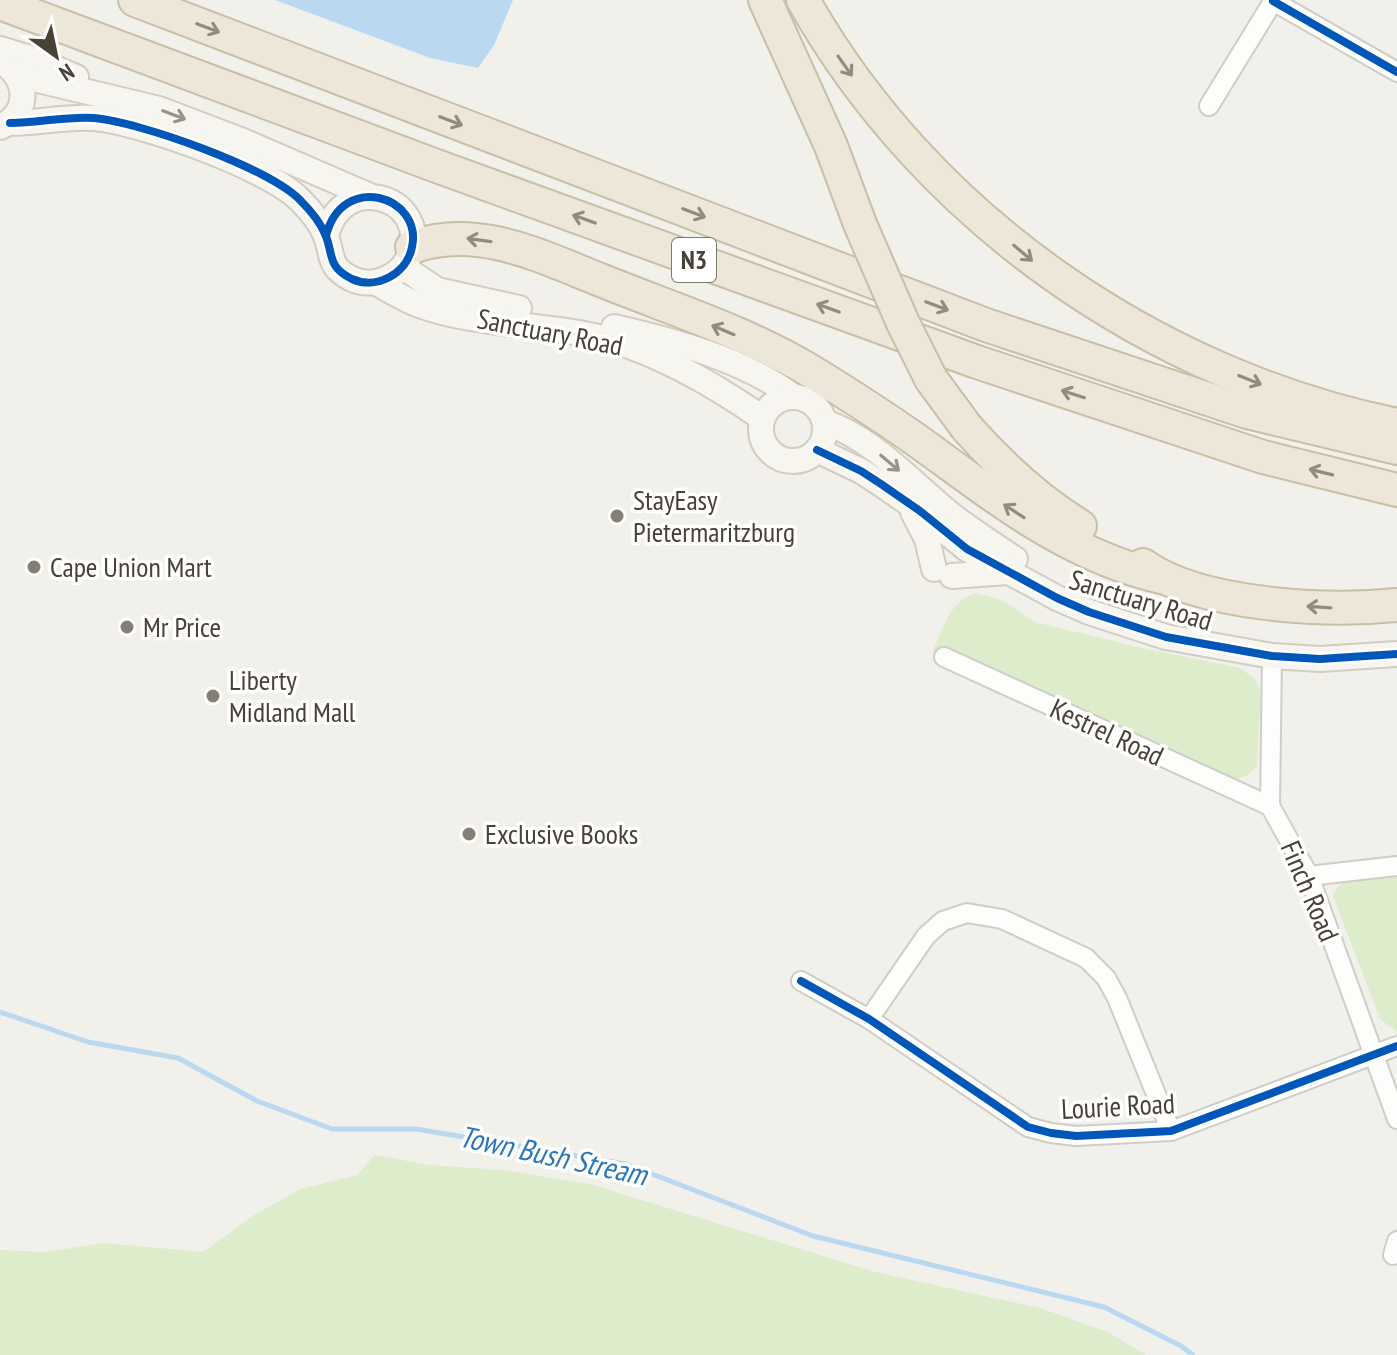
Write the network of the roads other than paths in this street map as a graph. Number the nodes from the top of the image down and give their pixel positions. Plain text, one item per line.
1 (135, 0) edge
2 (765, 0) edge
3 (803, 0) edge
4 (1273, 0) edge
5 (0, 3) edge
6 (0, 49) edge
7 (9, 69) edge
8 (1397, 72) edge
9 (139, 104) junction
10 (1209, 106) dead end
11 (5, 125) edge
12 (370, 196) junction
13 (326, 236) junction
14 (408, 257) junction
15 (375, 282) junction
16 (793, 396) junction
17 (762, 418) junction
18 (825, 422) junction
19 (1397, 425) edge
20 (1397, 448) edge
21 (817, 450) junction
22 (1397, 490) edge
23 (909, 505) junction
24 (1011, 572) junction
25 (1161, 577) junction
26 (1397, 605) edge
27 (1120, 621) junction
28 (1397, 654) edge
29 (1272, 656) junction
30 (944, 657) dead end
31 (1270, 806) junction
32 (1397, 866) edge
33 (1309, 876) junction
34 (801, 981) dead end
35 (869, 1019) junction
36 (1397, 1046) edge
37 (1373, 1055) junction
38 (1397, 1119) edge
39 (1171, 1131) junction

1 -> 20 highway, N3
2 - 25 highway, bridge
3 -> 19 highway
4 - 8 street
4 - 10 street
22 -> 5 highway, N3
6 - 9 street
7 - 9 street
7 - 11 street
9 -> 12 street
11 - 13 street
12 - 13 street
12 - 14 street
13 - 15 street
14 - 15 street
14 - 16 street, Sanctuary Road
25 -> 14 highway
15 - 17 street, Sanctuary Road
16 - 17 street
16 - 18 street
17 - 21 street
18 - 21 street
18 -> 27 street, Sanctuary Road
21 - 23 street, Sanctuary Road
23 - 24 street, Sanctuary Road
23 - 24 street
24 - 27 street, Sanctuary Road
26 -> 25 highway
27 - 29 street, Sanctuary Road
28 - 29 street, Sanctuary Road
29 - 31 street, Finch Road
30 - 31 street, Kestrel Road
31 - 33 street, Finch Road
32 - 33 street
33 - 37 street, Finch Road
34 - 35 street, Lourie Road
35 - 39 street, Lourie Road
35 - 39 street
36 - 37 street, Lourie Road
37 - 38 street, Finch Road
37 - 39 street, Lourie Road

